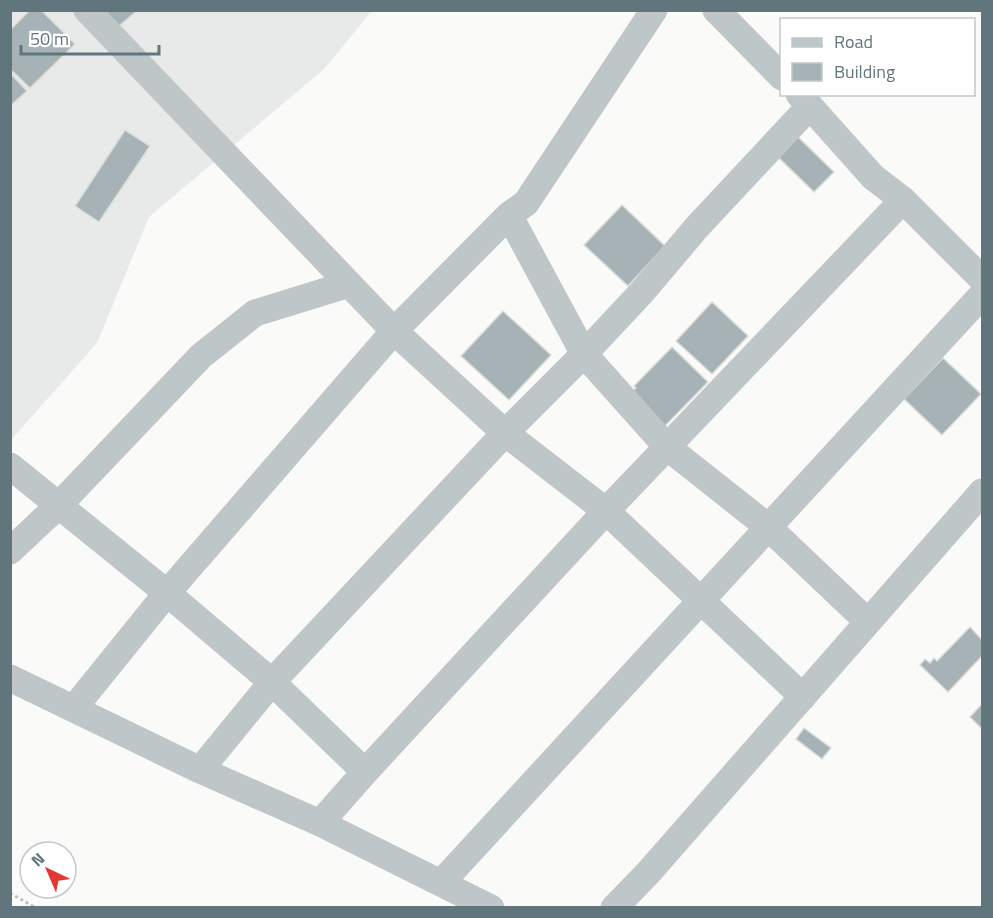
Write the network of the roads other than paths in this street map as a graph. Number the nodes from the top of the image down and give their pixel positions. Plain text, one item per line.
1 (87, 10) edge
2 (654, 10) edge
3 (716, 10) edge
4 (780, 75) edge
5 (805, 100) edge
6 (903, 200) junction
7 (509, 215) junction
8 (982, 279) edge
9 (349, 284) junction
10 (982, 295) edge
11 (394, 331) junction
12 (584, 354) junction
13 (505, 433) junction
14 (667, 447) junction
15 (10, 466) edge
16 (982, 492) edge
17 (59, 505) junction
18 (606, 512) junction
19 (768, 527) junction
20 (10, 551) edge
21 (167, 593) junction
22 (701, 601) junction
23 (868, 622) junction
24 (10, 678) edge
25 (272, 682) junction
26 (803, 697) junction
27 (74, 708) junction
28 (200, 770) junction
29 (365, 772) junction
30 (320, 824) junction
31 (441, 883) junction
32 (491, 908) edge
33 (614, 908) edge

1 - 9 street
2 - 7 street
3 - 4 street
5 - 6 street
5 - 12 street
6 - 8 street
6 - 14 street
7 - 11 street
7 - 12 street
9 - 11 street
9 - 17 street
10 - 19 street
11 - 13 street
11 - 21 street
12 - 13 street
12 - 14 street
13 - 18 street
13 - 25 street
14 - 18 street
14 - 19 street
15 - 17 street
16 - 23 street
17 - 20 street
17 - 21 street
18 - 22 street
18 - 29 street
19 - 22 street
19 - 23 street
21 - 25 street
21 - 27 street
22 - 26 street
22 - 31 street
23 - 26 street
24 - 27 street
25 - 28 street
25 - 29 street
26 - 33 street
27 - 28 street
28 - 30 street
29 - 30 street
30 - 31 street
31 - 32 street

